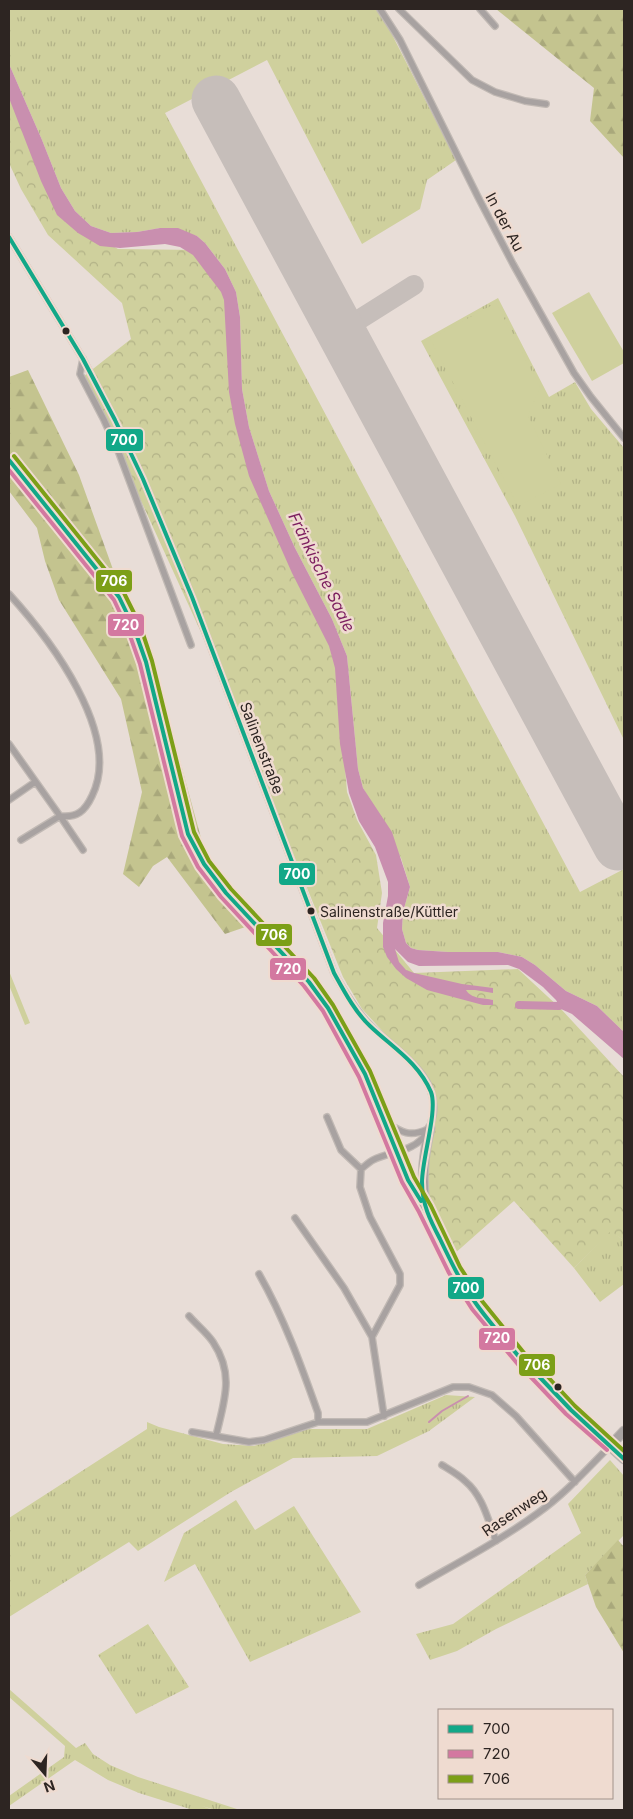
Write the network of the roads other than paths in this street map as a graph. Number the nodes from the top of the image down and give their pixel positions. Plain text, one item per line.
1 (380, 9) edge
2 (399, 9) edge
3 (480, 9) edge
4 (495, 26) dead end
5 (546, 104) dead end
6 (9, 237) edge
7 (83, 359) junction
8 (624, 438) edge
9 (9, 460) edge
10 (9, 594) edge
11 (191, 645) dead end
12 (10, 747) edge
13 (35, 782) junction
14 (9, 800) edge
15 (60, 816) junction
16 (21, 840) dead end
17 (83, 850) dead end
18 (327, 1117) dead end
19 (384, 1121) junction
20 (430, 1128) junction
21 (397, 1152) junction
22 (361, 1169) junction
23 (425, 1208) junction
24 (295, 1218) dead end
25 (259, 1274) dead end
26 (189, 1316) dead end
27 (372, 1338) junction
28 (384, 1416) junction
29 (318, 1422) junction
30 (624, 1431) edge
31 (192, 1432) dead end
32 (216, 1436) junction
33 (611, 1445) junction
34 (624, 1459) edge
35 (442, 1466) dead end
36 (575, 1482) junction
37 (496, 1540) junction
38 (419, 1585) dead end

1 - 8 street, In der Au
2 - 5 street
3 - 4 street
6 - 7 street, Salinenstraße
7 - 11 street, Salinenstraße
7 - 20 street, Salinenstraße
9 - 19 main road
10 - 15 street
12 - 13 street
13 - 14 street
13 - 15 street
15 - 16 street
15 - 17 street
18 - 22 street
19 - 20 street
19 - 21 main road
20 - 21 street
20 - 23 main road
21 - 22 street
21 - 23 main road
22 - 27 street
23 - 33 main road
24 - 27 street
25 - 29 street
26 - 32 street
27 - 28 street
28 - 29 street
28 - 36 street
29 - 32 street
30 - 33 main road
31 - 32 street
33 - 34 main road
33 - 36 street, Rasenweg
35 - 37 street
36 - 37 street, Rasenweg
37 - 38 street, Rasenweg

